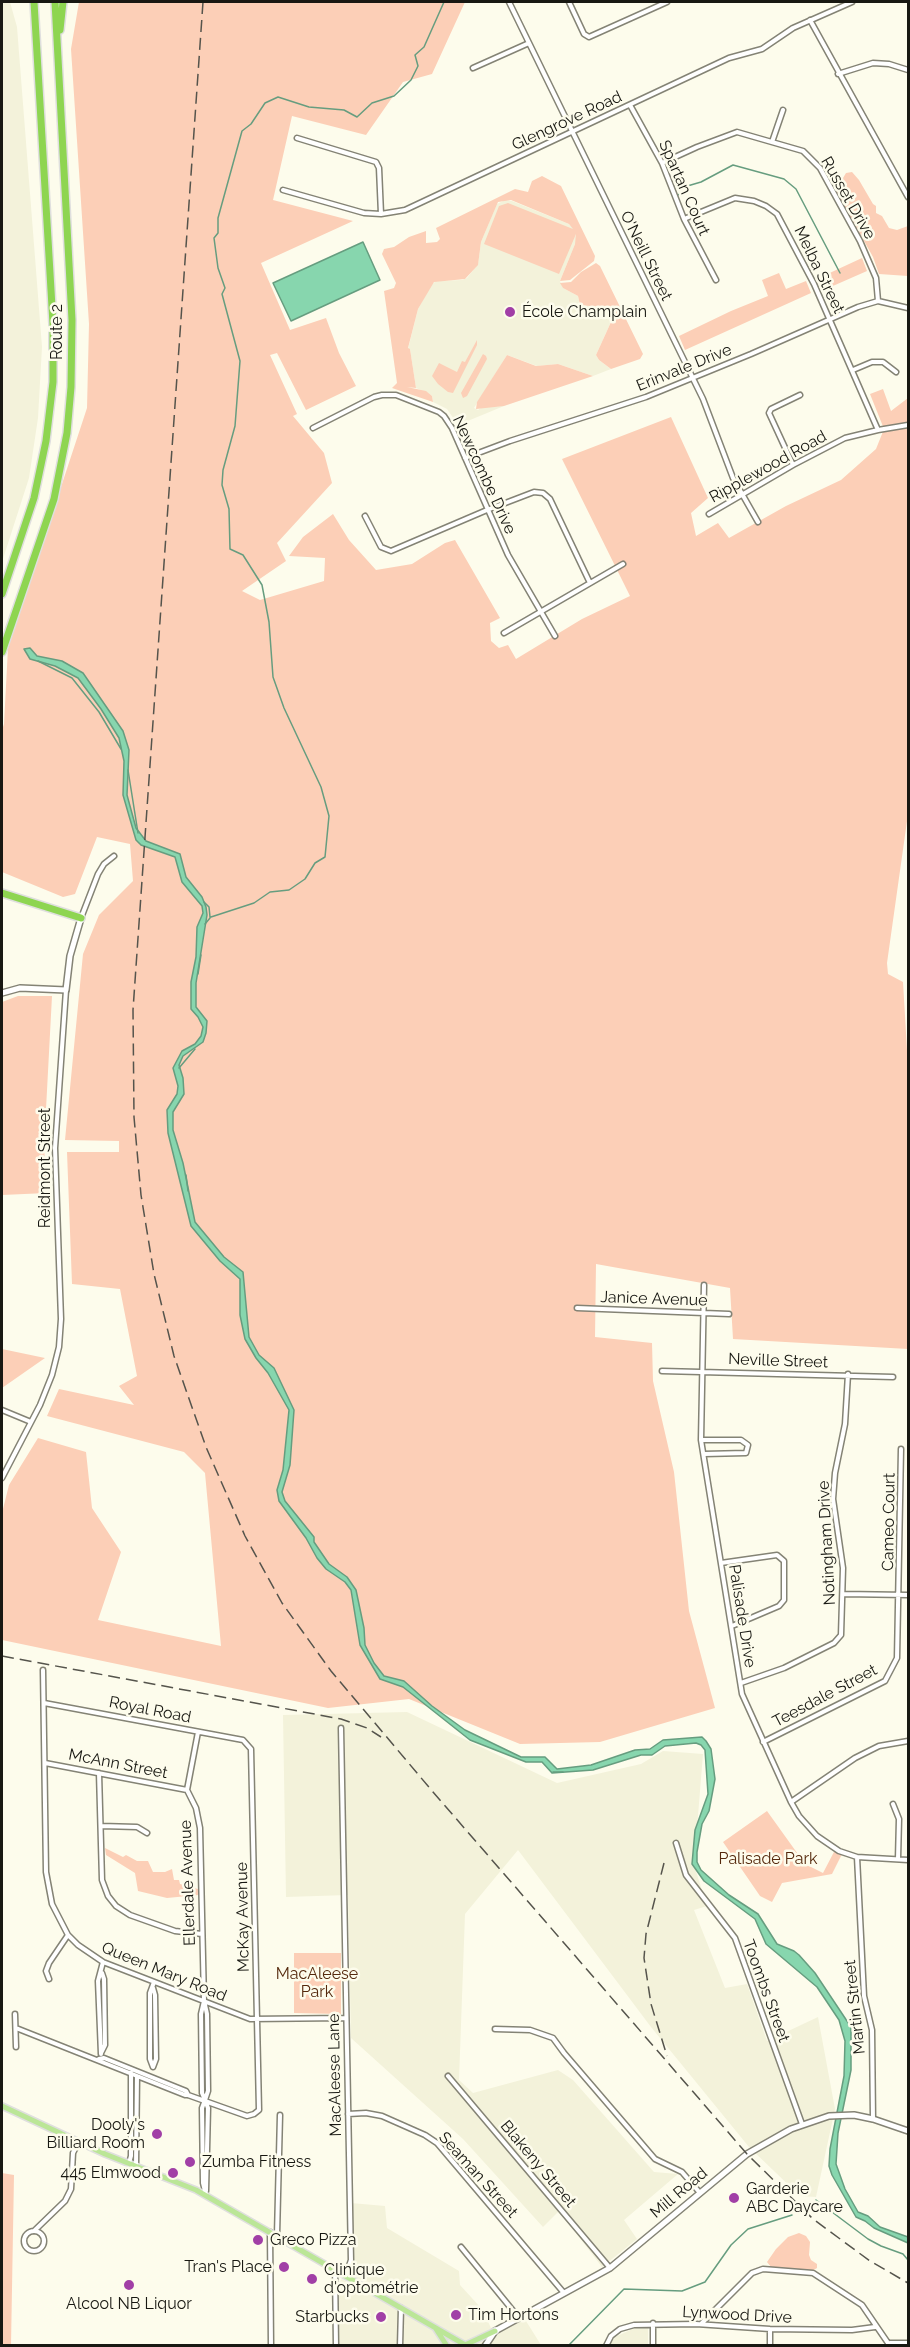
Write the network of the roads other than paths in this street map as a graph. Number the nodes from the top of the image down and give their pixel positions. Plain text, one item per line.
1 (32, 2) edge
2 (55, 2) edge
3 (63, 2) edge
4 (509, 2) edge
5 (568, 2) edge
6 (667, 2) edge
7 (852, 2) edge
8 (810, 20) junction
9 (529, 43) junction
10 (58, 56) junction
11 (474, 68) dead end
12 (909, 70) edge
13 (838, 74) junction
14 (630, 105) junction
15 (783, 110) dead end
16 (571, 132) junction
17 (297, 138) dead end
18 (772, 142) junction
19 (662, 163) junction
20 (283, 190) dead end
21 (909, 197) edge
22 (381, 214) junction
23 (684, 219) junction
24 (716, 280) dead end
25 (878, 301) junction
26 (909, 308) edge
27 (829, 318) junction
28 (853, 370) junction
29 (896, 372) dead end
30 (692, 377) junction
31 (800, 395) dead end
32 (909, 425) edge
33 (313, 428) dead end
34 (878, 429) junction
35 (465, 458) junction
36 (793, 465) junction
37 (742, 496) junction
38 (487, 510) junction
39 (709, 514) dead end
40 (365, 516) dead end
41 (758, 522) dead end
42 (623, 564) dead end
43 (590, 583) junction
44 (2, 594) edge
45 (541, 611) junction
46 (504, 633) dead end
47 (555, 636) dead end
48 (2, 652) edge
49 (114, 856) dead end
50 (2, 893) edge
51 (81, 918) junction
52 (66, 990) junction
53 (2, 993) edge
54 (704, 1285) dead end
55 (577, 1308) dead end
56 (703, 1313) junction
57 (729, 1314) dead end
58 (662, 1371) dead end
59 (701, 1371) junction
60 (848, 1374) junction
61 (893, 1377) dead end
62 (2, 1410) edge
63 (31, 1422) junction
64 (701, 1440) junction
65 (901, 1449) dead end
66 (704, 1454) junction
67 (2, 1478) edge
68 (721, 1563) junction
69 (843, 1594) junction
70 (899, 1595) junction
71 (909, 1595) edge
72 (732, 1626) junction
73 (43, 1670) dead end
74 (741, 1683) junction
75 (44, 1703) junction
76 (341, 1728) dead end
77 (198, 1732) junction
78 (909, 1741) edge
79 (763, 1742) junction
80 (249, 1746) joint
81 (45, 1762) junction
82 (99, 1773) junction
83 (187, 1790) junction
84 (791, 1802) junction
85 (893, 1803) dead end
86 (100, 1826) junction
87 (147, 1833) dead end
88 (676, 1843) dead end
89 (857, 1857) junction
90 (898, 1859) junction
91 (909, 1860) edge
92 (202, 1934) junction
93 (68, 1935) junction
94 (103, 1962) junction
95 (49, 1979) dead end
96 (154, 1982) junction
97 (204, 2001) junction
98 (15, 2014) dead end
99 (346, 2018) junction
100 (257, 2019) junction
101 (16, 2028) junction
102 (495, 2029) dead end
103 (16, 2047) dead end
104 (100, 2057) junction
105 (131, 2072) junction
106 (137, 2074) junction
107 (448, 2076) dead end
108 (151, 2080) junction
109 (205, 2100) junction
110 (2, 2106) edge
111 (348, 2114) junction
112 (280, 2115) dead end
113 (873, 2118) junction
114 (802, 2124) junction
115 (909, 2132) edge
116 (78, 2143) junction
117 (129, 2163) junction
118 (136, 2166) junction
119 (700, 2193) junction
120 (206, 2195) junction
121 (34, 2231) junction
122 (270, 2231) junction
123 (277, 2235) junction
124 (461, 2247) dead end
125 (610, 2268) junction
126 (335, 2269) junction
127 (346, 2275) junction
128 (564, 2294) junction
129 (401, 2308) junction
130 (519, 2318) junction
131 (653, 2323) junction
132 (700, 2325) junction
133 (875, 2327) junction
134 (436, 2328) junction
135 (770, 2329) junction
136 (495, 2331) junction
137 (909, 2343) edge
138 (890, 2344) edge
139 (466, 2345) edge
140 (271, 2346) edge
141 (336, 2346) edge
142 (400, 2346) edge
143 (447, 2346) edge
144 (485, 2346) edge
145 (606, 2346) edge
146 (653, 2346) edge
147 (770, 2346) edge

1 - 44 highway, Route 2
2 - 10 highway, Route 2
3 - 10 highway
4 - 9 street, O'Neill Street
5 - 6 street
7 - 8 street, Glengrove Road
8 - 13 street
8 - 14 street, Glengrove Road
9 - 11 street
9 - 16 street, O'Neill Street
10 - 48 highway, Route 2
12 - 13 street
13 - 21 street
14 - 16 street, Glengrove Road
14 - 19 street, Spartan Court
15 - 18 street
16 - 22 street, Glengrove Road
16 - 30 street, O'Neill Street
17 - 22 street
18 - 19 street, Russet Drive
18 - 25 street, Russet Drive
19 - 23 street, Spartan Court
20 - 22 street, Glengrove Road
23 - 24 street, Spartan Court
23 - 27 street, Melba Street
25 - 26 street
25 - 27 street, Erinvale Drive
27 - 28 street, Melba Street
27 - 30 street, Erinvale Drive
28 - 29 street
28 - 34 street, Melba Street
30 - 35 street, Erinvale Drive
30 - 37 street, O'Neill Street
31 - 36 street
32 - 34 street, Ripplewood Road
33 - 35 street, Newcombe Drive
34 - 36 street, Ripplewood Road
35 - 38 street, Newcombe Drive
36 - 37 street, Ripplewood Road
37 - 39 street, Ripplewood Road
37 - 41 street, O'Neill Street
38 - 40 street
38 - 43 street
38 - 45 street, Newcombe Drive
42 - 43 street
43 - 45 street
45 - 46 street
45 - 47 street, Newcombe Drive
49 - 51 street, Reidmont Street
50 - 51 highway
51 - 52 street, Reidmont Street
52 - 53 street
52 - 63 street, Reidmont Street
54 - 56 street, Palisade Drive
55 - 56 street, Janice Avenue
56 - 57 street, Janice Avenue
56 - 59 street, Palisade Drive
58 - 59 street, Neville Street
59 - 60 street, Neville Street
59 - 64 street, Palisade Drive
60 - 61 street, Neville Street
60 - 69 street, Notingham Drive
62 - 63 street
63 - 67 street, Reidmont Street
64 - 66 street, Palisade Drive
64 - 66 street
65 - 70 street, Cameo Court
66 - 68 street, Palisade Drive
68 - 72 street, Palisade Drive
68 - 72 street
69 - 70 street
69 - 74 street, Notingham Drive
70 - 71 street
70 - 79 street, Teesdale Street
72 - 74 street, Palisade Drive
73 - 75 street, Queen Mary Road
74 - 79 street, Palisade Drive
75 - 77 street, Royal Road
75 - 81 street, Queen Mary Road
76 - 99 street, MacAleese Lane
77 - 80 street, Royal Road
77 - 83 street
78 - 84 street
79 - 84 street, Palisade Drive
80 - 100 street, McKay Avenue
81 - 82 street, McAnn Street
81 - 93 street, Queen Mary Road
82 - 83 street, McAnn Street
82 - 86 street
83 - 92 street, Ellerdale Avenue
84 - 89 street, Palisade Drive
85 - 90 street
86 - 87 street
86 - 92 street
88 - 114 street, Toombs Street
89 - 90 street, Palisade Drive
89 - 113 street, Martin Street
90 - 91 street, Palisade Drive
92 - 97 street, Ellerdale Avenue
93 - 94 street, Queen Mary Road
93 - 95 street
94 - 96 street, Queen Mary Road
94 - 104 street
96 - 97 street, Queen Mary Road
96 - 108 street
97 - 100 street, Queen Mary Road
97 - 109 street, Ellerdale Avenue
98 - 101 street
99 - 100 street, Queen Mary Road
99 - 111 street, MacAleese Lane
100 - 109 street, McKay Avenue
101 - 103 street
101 - 104 street
102 - 119 street
104 - 105 street
105 - 106 street
105 - 117 street
106 - 108 street
106 - 118 street
107 - 125 street, Blakeny Street
108 - 109 street
109 - 120 street, Ellerdale Avenue
110 - 116 main road
111 - 127 street, MacAleese Lane
111 - 128 street, Seaman Street
112 - 123 street
113 - 114 street, Mill Road
113 - 115 street, Mill Road
114 - 119 street, Mill Road
116 - 117 main road
116 - 121 street
117 - 118 main road
118 - 120 main road
119 - 125 street, Mill Road
120 - 122 main road
121 - 121 street
122 - 123 main road
122 - 140 street
123 - 126 main road
124 - 130 street
125 - 128 street, Mill Road
126 - 127 main road
126 - 141 street
127 - 129 main road
128 - 130 street, Mill Road
129 - 134 main road
129 - 142 street
130 - 136 street, Mill Road
131 - 132 street, Lynwood Drive
131 - 145 street, Lynwood Drive
131 - 146 street
132 - 133 street
132 - 135 street, Lynwood Drive
133 - 135 street, Lynwood Drive
133 - 138 street
134 - 139 main road
134 - 143 main road
135 - 147 street
136 - 139 main road
136 - 144 street, Mill Road
137 - 138 street

